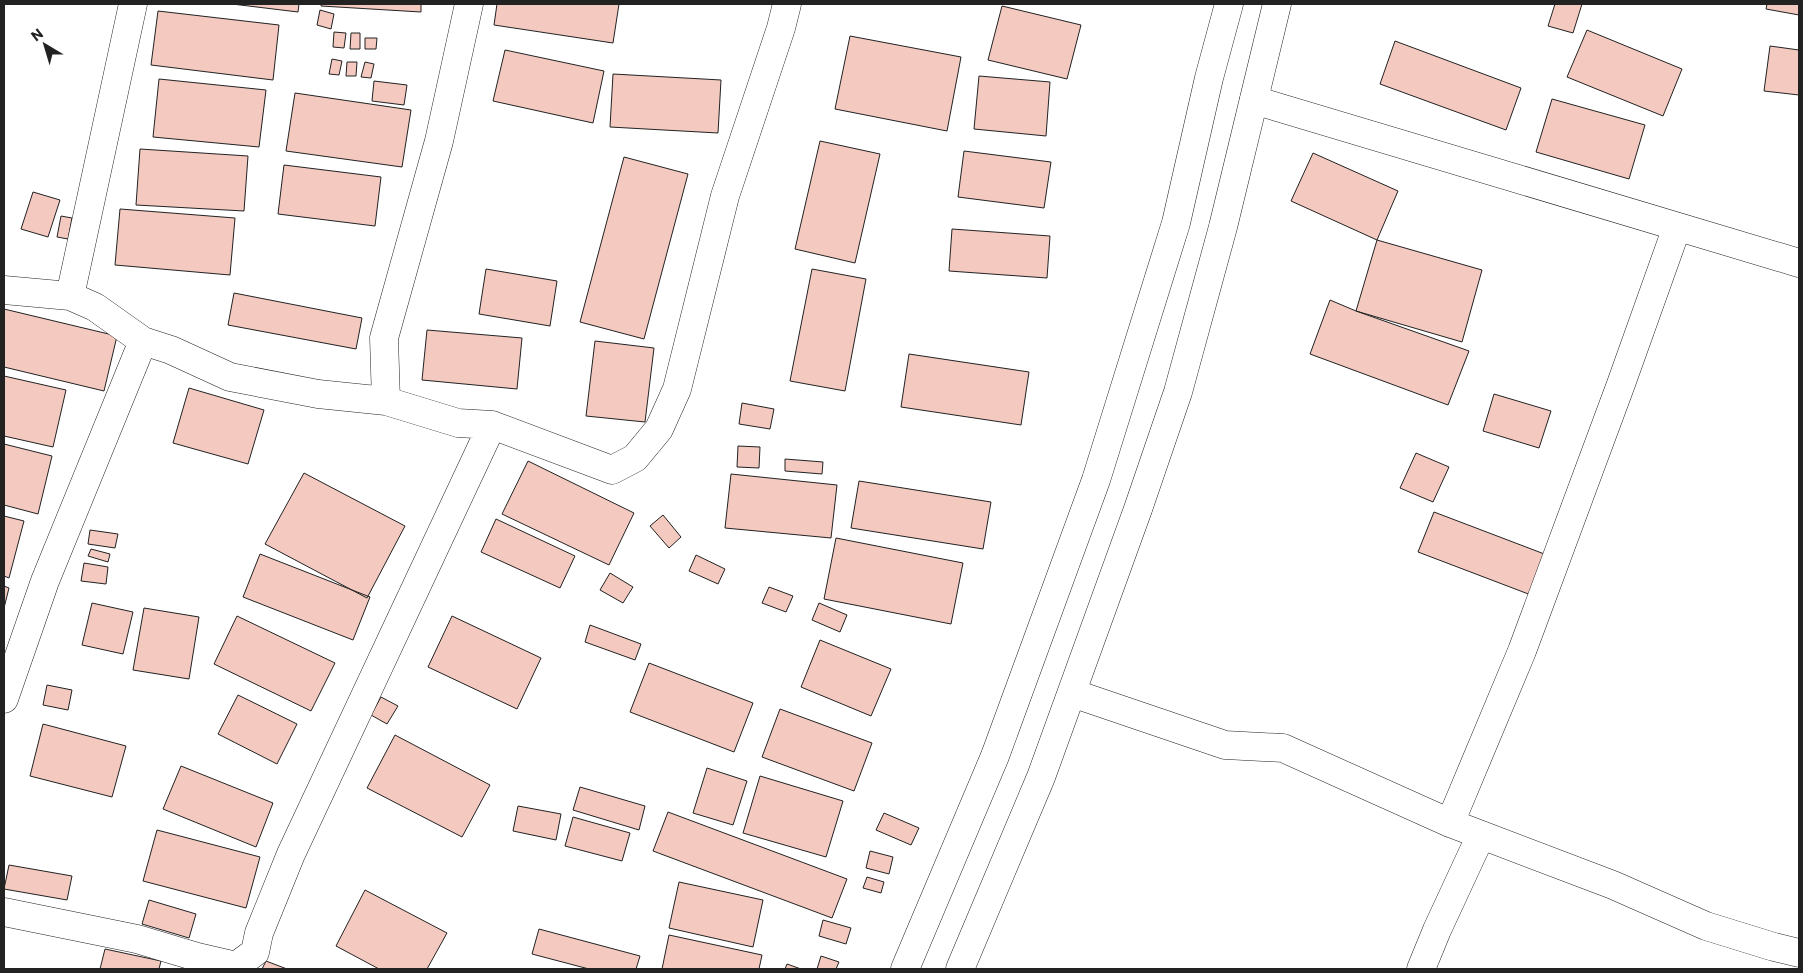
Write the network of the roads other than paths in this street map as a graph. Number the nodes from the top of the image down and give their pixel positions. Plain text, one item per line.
1 (133, 4) edge
2 (469, 4) edge
3 (787, 4) edge
4 (1229, 4) edge
5 (1277, 4) edge
6 (1254, 100) junction
7 (1677, 227) junction
8 (1799, 263) edge
9 (4, 290) edge
10 (70, 296) junction
11 (143, 341) junction
12 (386, 401) junction
13 (492, 425) junction
14 (1072, 693) junction
15 (4, 699) edge
16 (1450, 823) junction
17 (1481, 835) junction
18 (4, 912) edge
19 (1799, 953) edge
20 (1799, 962) edge
21 (905, 969) edge
22 (960, 969) edge
23 (1421, 969) edge
24 (1798, 969) edge

1 - 10 street
2 - 12 street
3 - 13 street
4 - 21 street
5 - 6 street
6 - 7 street
6 - 14 street
7 - 8 street
7 - 16 street
9 - 10 street
10 - 11 street
11 - 12 street
11 - 15 street
12 - 13 street
13 - 18 street
14 - 16 street
14 - 22 street
16 - 17 street
17 - 19 street
17 - 23 street
20 - 24 street

